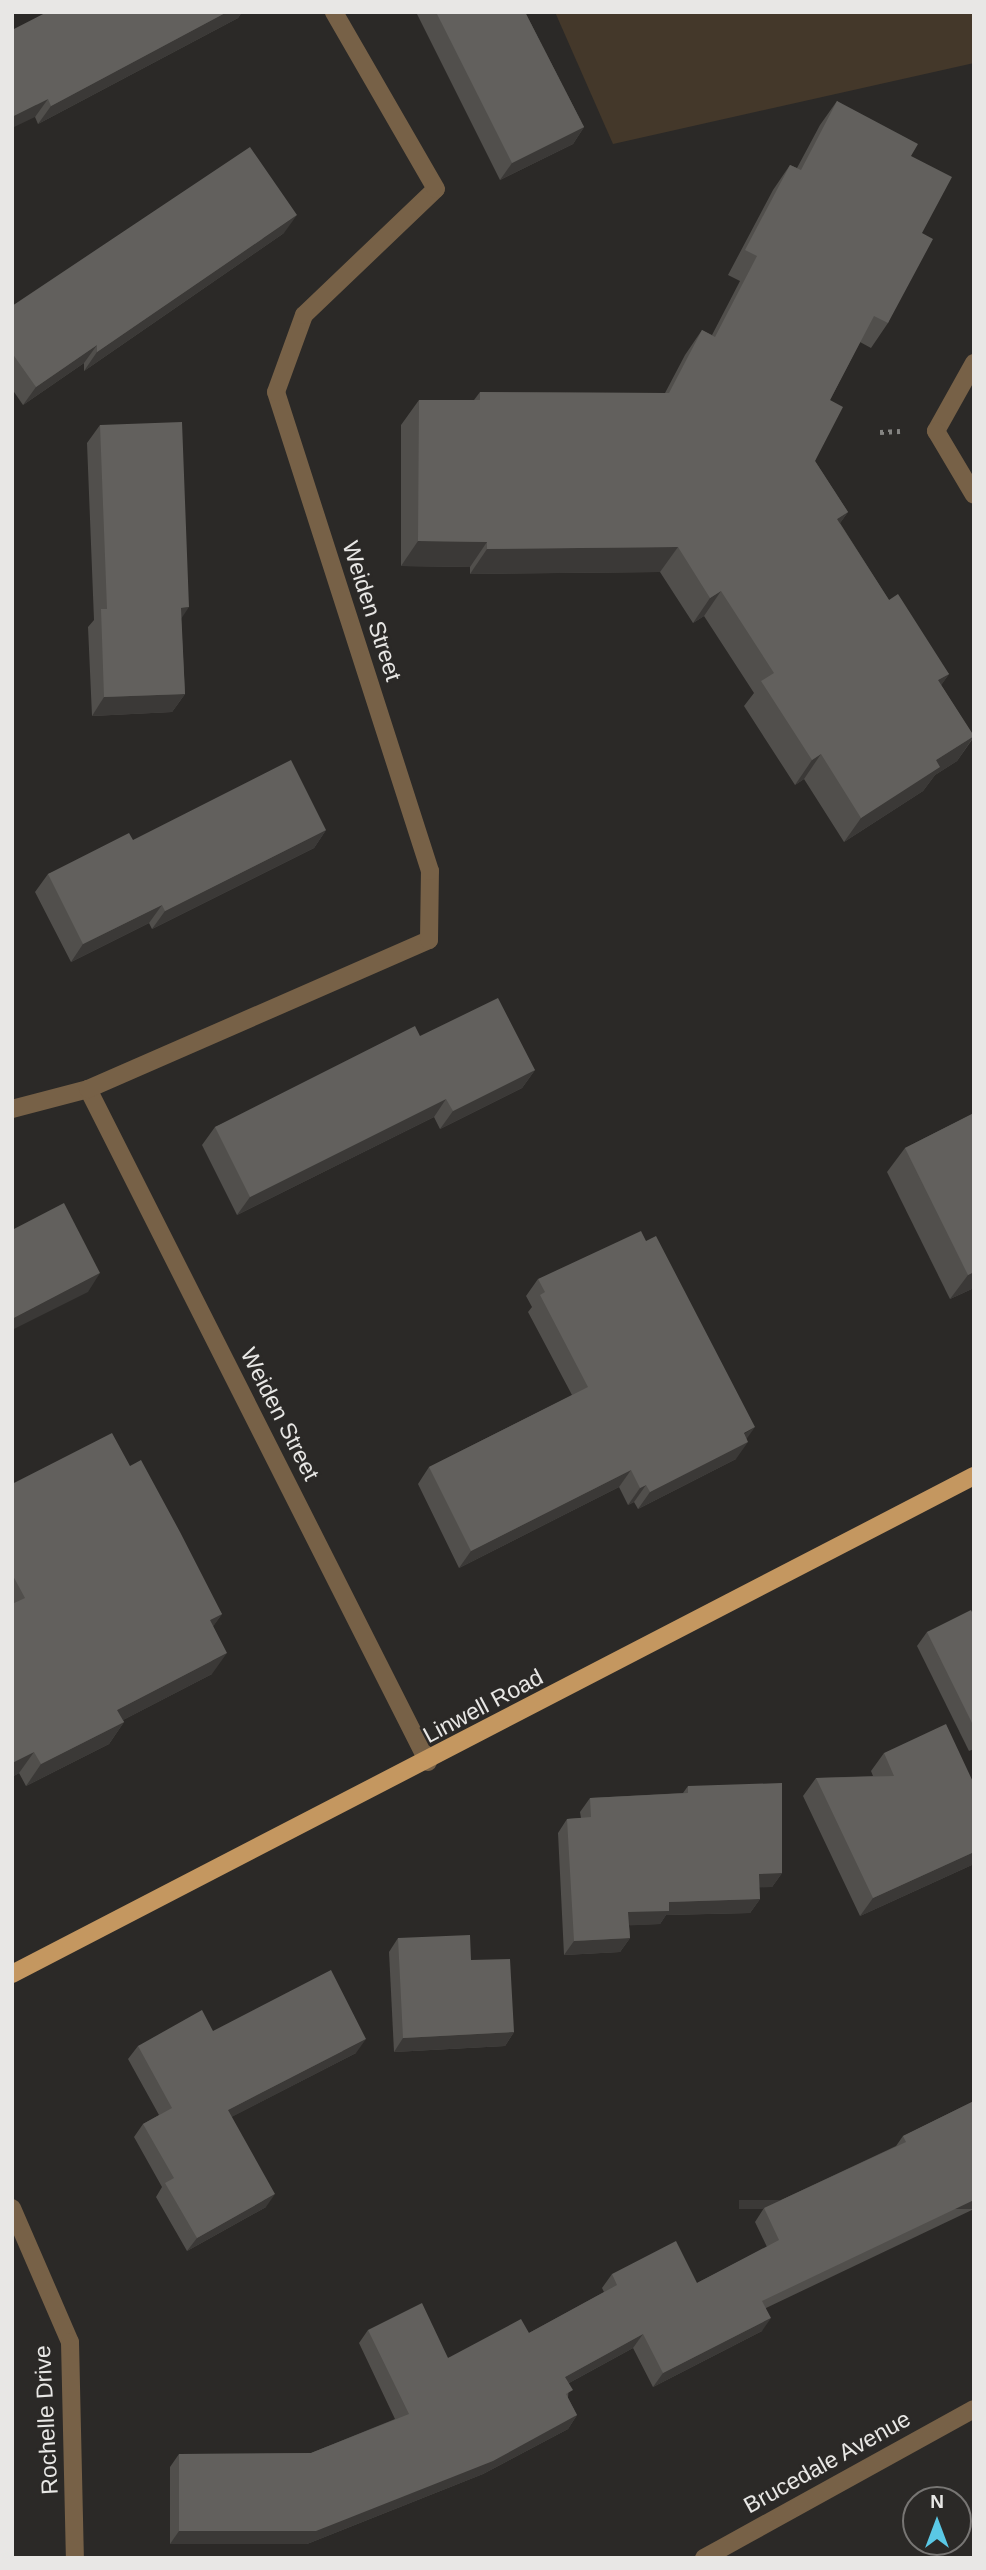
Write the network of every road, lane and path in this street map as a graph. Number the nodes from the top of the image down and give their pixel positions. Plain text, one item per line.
1 (334, 12) edge
2 (974, 363) edge
3 (974, 495) edge
4 (88, 1089) junction
5 (12, 1109) edge
6 (974, 1476) edge
7 (428, 1762) junction
8 (12, 1974) edge
9 (12, 2208) edge
10 (974, 2409) edge
11 (75, 2558) edge
12 (704, 2558) edge

1 - 4 street, Weiden Street
2 - 3 street
4 - 5 street, Weiden Street
4 - 7 street, Weiden Street
6 - 7 main road, Linwell Road
7 - 8 main road, Linwell Road
9 - 11 street, Rochelle Drive
10 - 12 street, Brucedale Avenue

